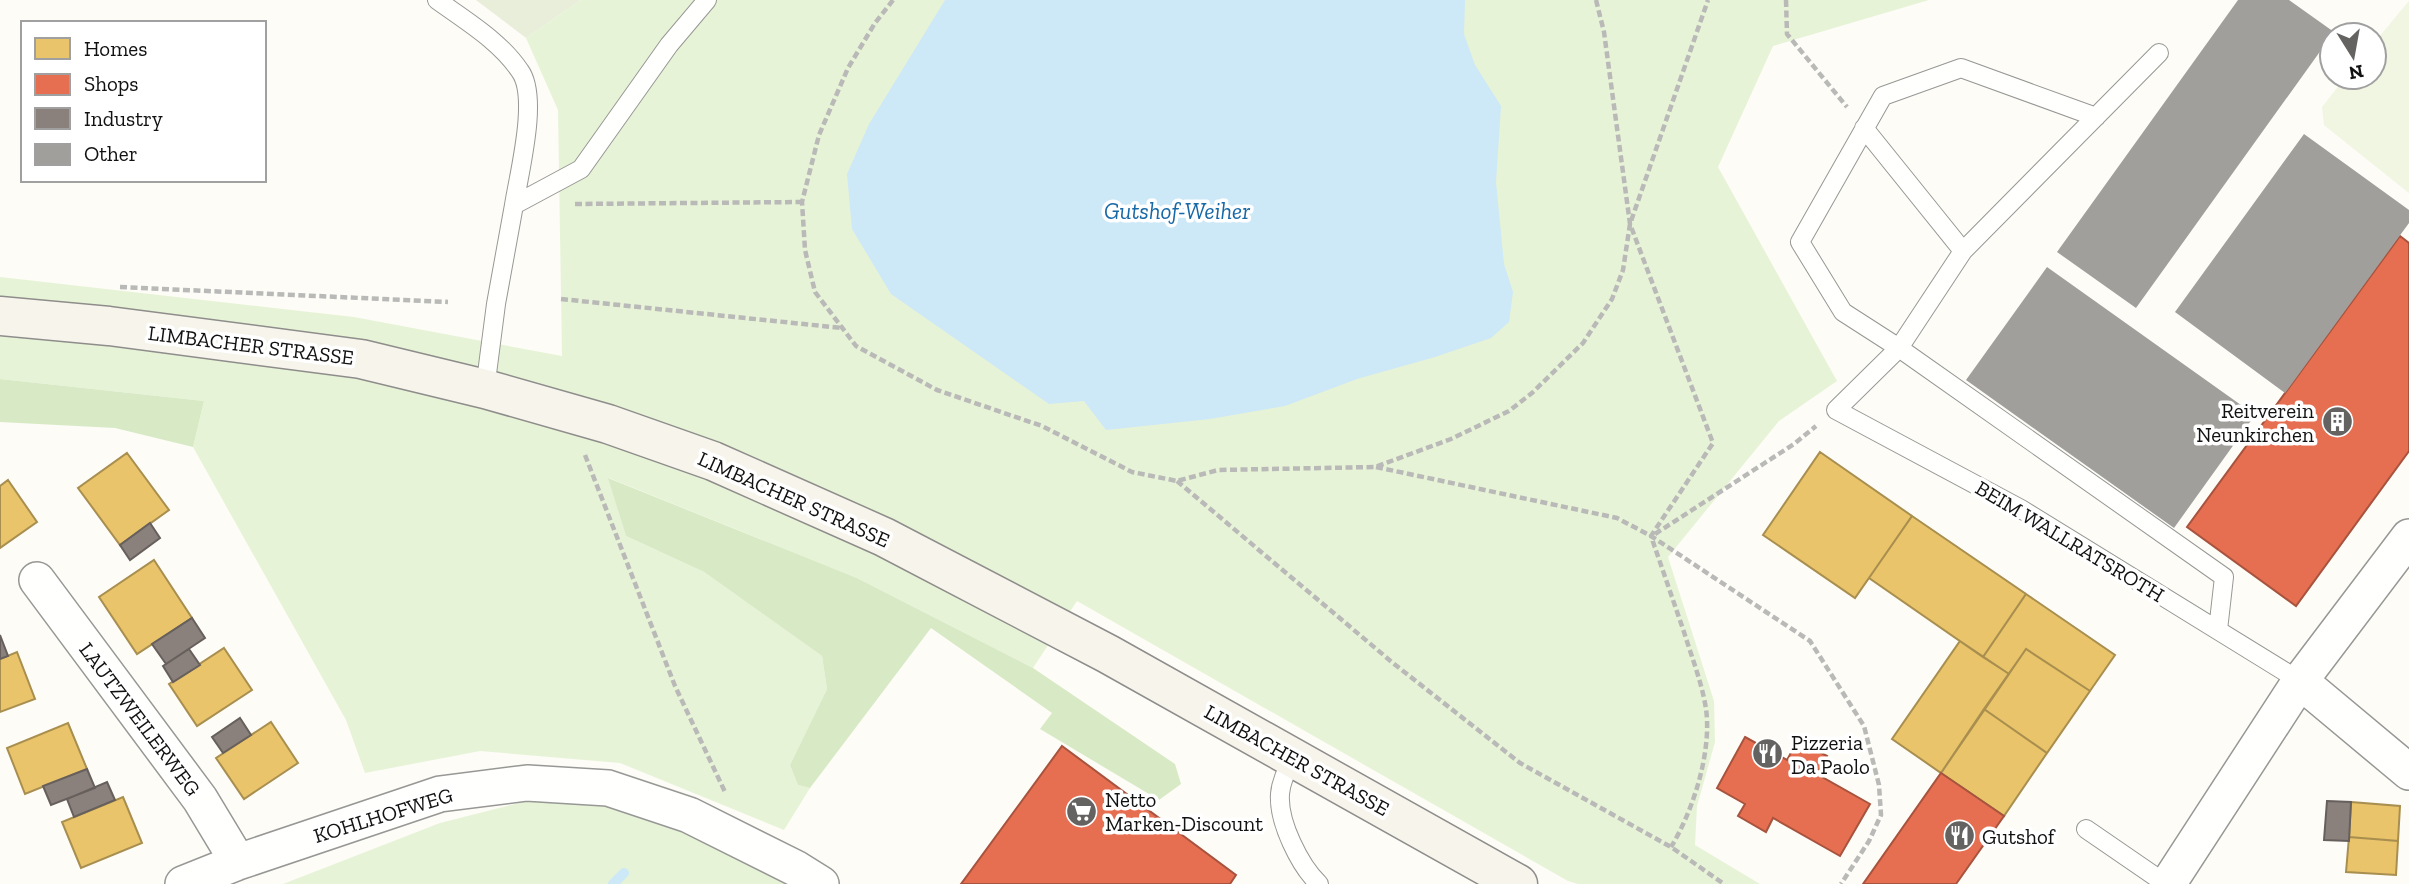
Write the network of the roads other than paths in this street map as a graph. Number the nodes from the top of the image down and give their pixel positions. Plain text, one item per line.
1 (437, 0) edge
2 (708, 0) edge
3 (2159, 53) dead end
4 (2096, 117) junction
5 (1864, 128) junction
6 (514, 205) junction
7 (1963, 251) junction
8 (0, 316) edge
9 (1899, 348) junction
10 (485, 389) junction
11 (2409, 537) edge
12 (37, 580) dead end
13 (2218, 630) junction
14 (2300, 681) junction
15 (1293, 758) junction
16 (2409, 772) edge
17 (2086, 829) dead end
18 (238, 862) junction
19 (183, 884) edge
20 (821, 884) edge
21 (1320, 884) edge
22 (1518, 884) edge
23 (2167, 884) edge

1 - 6 lane
2 - 6 lane
3 - 4 lane
4 - 5 lane
4 - 7 lane
5 - 7 lane
5 - 9 lane
6 - 10 lane
7 - 9 lane
8 - 10 main road, LIMBACHER STRASSE
9 - 13 lane
9 - 13 lane, BEIM WALLRATSROTH
10 - 15 main road, LIMBACHER STRASSE
11 - 14 street
12 - 18 street, LAUTZWEILERWEG
13 - 14 lane, BEIM WALLRATSROTH
14 - 16 street
14 - 23 street
15 - 21 lane
15 - 22 main road, LIMBACHER STRASSE
17 - 23 lane
18 - 19 street, KOHLHOFWEG
18 - 20 street, KOHLHOFWEG

